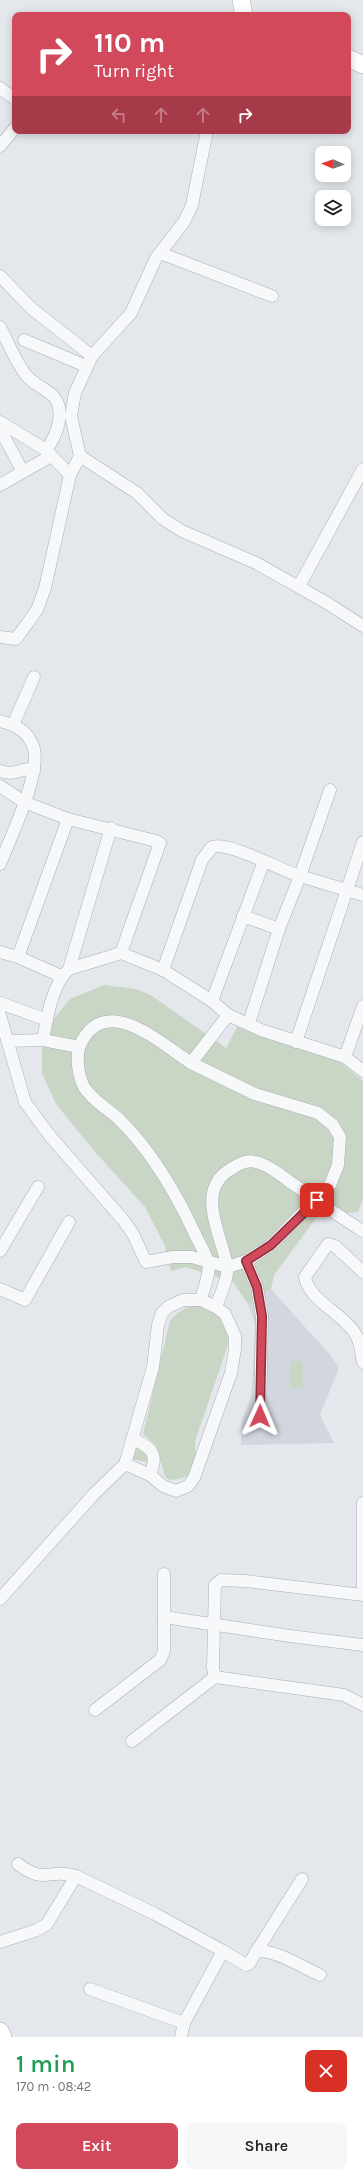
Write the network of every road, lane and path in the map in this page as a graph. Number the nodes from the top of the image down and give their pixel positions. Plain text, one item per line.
1 (241, 0) edge
2 (243, 12) edge
3 (351, 59) edge
4 (363, 65) edge
5 (0, 88) edge
6 (12, 97) edge
7 (12, 132) edge
8 (206, 134) edge
9 (0, 146) edge
10 (160, 253) junction
11 (0, 276) edge
12 (272, 296) dead end
13 (0, 327) edge
14 (24, 340) dead end
15 (89, 361) junction
16 (0, 422) edge
17 (0, 429) edge
18 (48, 453) junction
19 (80, 456) junction
20 (363, 469) edge
21 (22, 472) junction
22 (70, 475) junction
23 (0, 485) edge
24 (299, 586) junction
25 (363, 626) edge
26 (0, 637) edge
27 (34, 677) dead end
28 (0, 722) edge
29 (13, 725) junction
30 (0, 771) edge
31 (0, 786) edge
32 (29, 787) junction
33 (330, 790) dead end
34 (68, 819) junction
35 (112, 828) junction
36 (363, 842) edge
37 (264, 861) junction
38 (0, 864) edge
39 (300, 876) junction
40 (358, 876) edge
41 (347, 890) junction
42 (363, 895) edge
43 (243, 916) junction
44 (279, 929) junction
45 (0, 952) edge
46 (121, 953) junction
47 (18, 957) junction
48 (163, 970) junction
49 (65, 973) junction
50 (212, 1001) junction
51 (0, 1003) edge
52 (363, 1006) edge
53 (0, 1015) edge
54 (228, 1015) junction
55 (47, 1020) junction
56 (249, 1023) junction
57 (43, 1040) junction
58 (8, 1041) junction
59 (296, 1042) junction
60 (79, 1047) junction
61 (345, 1057) junction
62 (191, 1063) junction
63 (363, 1071) edge
64 (38, 1187) dead end
65 (317, 1200) junction
66 (69, 1222) dead end
67 (363, 1231) edge
68 (0, 1251) edge
69 (246, 1261) junction
70 (208, 1268) junction
71 (363, 1272) edge
72 (227, 1273) junction
73 (0, 1289) edge
74 (202, 1294) junction
75 (216, 1307) junction
76 (363, 1362) edge
77 (260, 1416) dead end
78 (133, 1439) junction
79 (124, 1464) junction
80 (150, 1475) junction
81 (363, 1503) edge
82 (164, 1574) dead end
83 (363, 1587) edge
84 (363, 1595) edge
85 (0, 1600) edge
86 (164, 1617) junction
87 (214, 1626) junction
88 (363, 1645) edge
89 (215, 1677) junction
90 (363, 1705) edge
91 (95, 1710) dead end
92 (132, 1742) dead end
93 (18, 1864) dead end
94 (76, 1876) junction
95 (302, 1879) dead end
96 (0, 1942) edge
97 (222, 1951) junction
98 (256, 1952) junction
99 (320, 1975) dead end
100 (90, 1989) dead end
101 (184, 2023) junction
102 (0, 2031) edge
103 (3, 2037) edge
104 (181, 2037) edge

1 - 2 street
3 - 4 street
5 - 6 street
7 - 9 street
8 - 10 street
10 - 12 street
10 - 15 street
11 - 15 street
13 - 18 street
14 - 15 street
15 - 19 street
16 - 18 street
17 - 21 street
18 - 21 street
18 - 22 street
19 - 22 street
19 - 24 street
20 - 24 street
21 - 23 street
22 - 26 street
24 - 25 street
27 - 29 street
28 - 29 street
29 - 32 street
30 - 32 street
31 - 32 street
32 - 34 street
32 - 38 street
33 - 39 street
34 - 35 street
34 - 47 street
35 - 46 street
35 - 49 street
36 - 40 street
37 - 39 street
37 - 43 street
37 - 48 street
39 - 41 street
39 - 44 street
40 - 41 street
41 - 42 street
41 - 59 street
43 - 44 street
43 - 50 street
44 - 56 street
45 - 47 street
46 - 48 street
46 - 49 street
47 - 49 street
48 - 50 street
49 - 55 street
50 - 54 street
51 - 55 street
52 - 61 street
53 - 58 street
54 - 56 street
54 - 62 street
55 - 57 street
56 - 59 street
57 - 58 street
57 - 60 street
58 - 70 street
59 - 61 street
60 - 62 street
60 - 70 street
61 - 63 street
62 - 65 street
64 - 68 street
65 - 67 street
65 - 69 street
65 - 72 street
66 - 73 street
69 - 72 street
69 - 77 street
70 - 72 street
70 - 74 street
71 - 76 street
72 - 75 street
74 - 75 street
74 - 78 street
75 - 80 street
78 - 79 street
78 - 80 street
79 - 80 street
79 - 85 street
81 - 83 street
82 - 86 street
84 - 87 street
86 - 87 street
86 - 91 street
87 - 88 street
87 - 89 street
89 - 90 street
89 - 92 street
93 - 94 street
94 - 96 street
94 - 97 street
95 - 98 street
97 - 98 street
97 - 101 street
98 - 99 street
100 - 101 street
101 - 104 street
102 - 103 street

